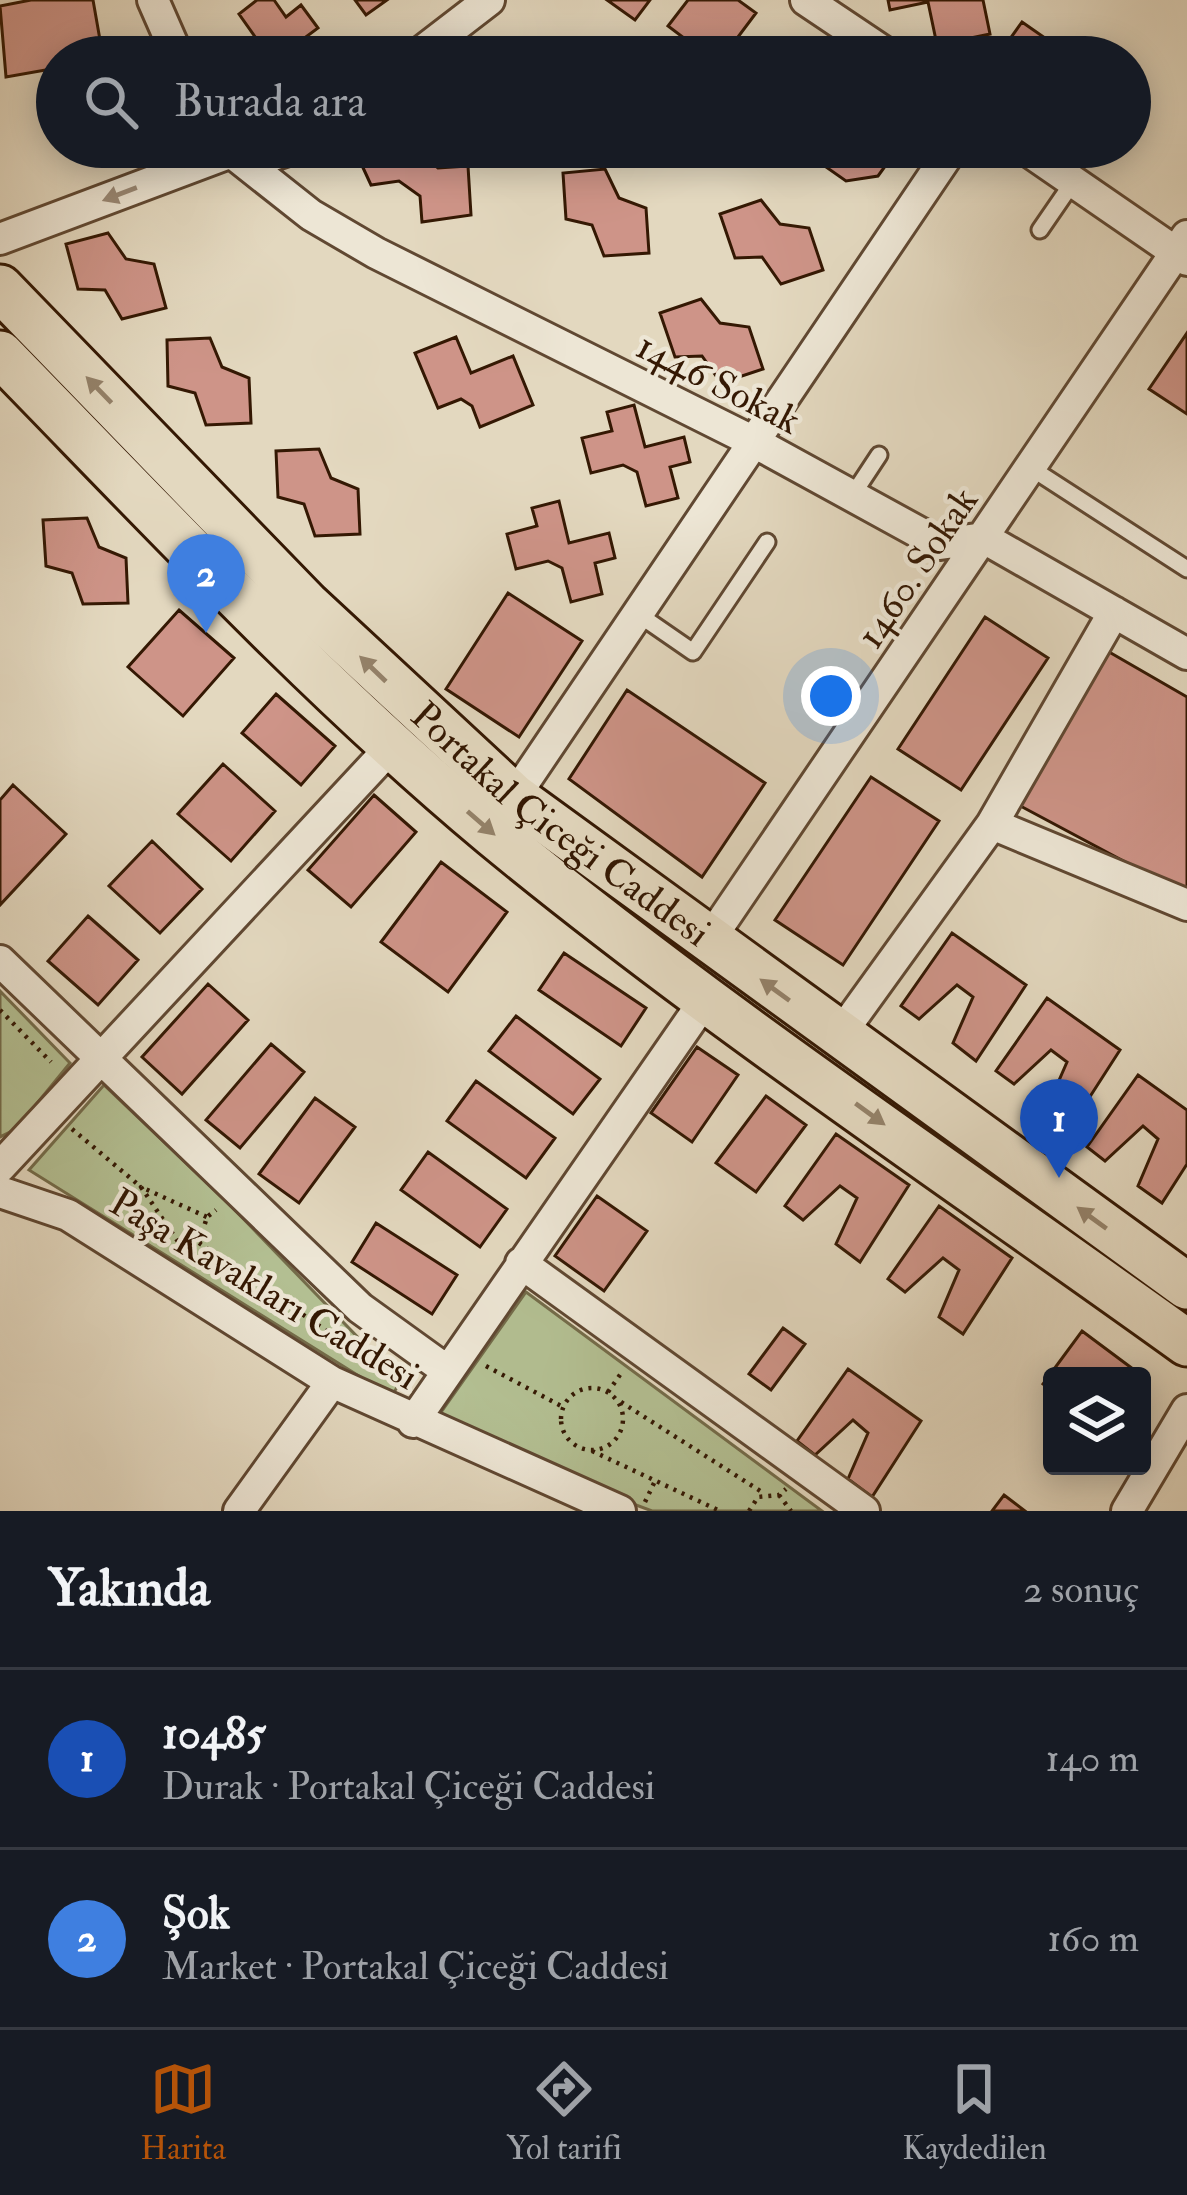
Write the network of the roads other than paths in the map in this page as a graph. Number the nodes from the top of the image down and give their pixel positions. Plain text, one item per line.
1 (153, 0) edge
2 (489, 0) edge
3 (806, 0) edge
4 (169, 36) edge
5 (443, 36) edge
6 (860, 36) edge
7 (181, 168) edge
8 (250, 168) edge
9 (939, 168) edge
10 (1053, 168) edge
11 (1073, 182) junction
12 (1040, 230) dead end
13 (0, 239) edge
14 (1183, 250) edge
15 (0, 288) edge
16 (0, 354) edge
17 (754, 442) junction
18 (879, 455) dead end
19 (1031, 468) junction
20 (853, 496) junction
21 (984, 538) junction
22 (767, 542) dead end
23 (1187, 568) edge
24 (1114, 612) junction
25 (638, 614) junction
26 (1187, 655) edge
27 (392, 746) junction
28 (514, 797) junction
29 (992, 824) junction
30 (1187, 905) edge
31 (708, 942) junction
32 (0, 962) edge
33 (707, 997) junction
34 (839, 1036) junction
35 (100, 1060) junction
36 (0, 1167) edge
37 (0, 1192) edge
38 (521, 1263) junction
39 (1187, 1286) edge
40 (1187, 1343) edge
41 (461, 1366) junction
42 (334, 1372) junction
43 (1187, 1410) edge
44 (413, 1422) junction
45 (632, 1509) edge
46 (238, 1511) edge
47 (864, 1511) edge
48 (1127, 1511) edge

1 - 4 street
2 - 5 street
3 - 6 street
7 -> 13 street
8 - 17 street, 1446 Sokak
9 - 17 street
10 - 11 street
11 - 12 lane
11 - 14 street
14 - 19 street, 1460. Sokak
28 -> 15 main road, Portakal Çiceği Caddesi
16 - 27 main road, Portakal Çiceği Caddesi
17 - 20 street, 1446 Sokak
17 - 25 street
18 - 20 lane
19 - 21 street, 1460. Sokak
19 - 23 lane
20 - 21 street, 1446 Sokak
21 - 24 street, 1446 Sokak
21 - 31 street, 1460. Sokak
22 - 25 lane
24 - 26 street, 1446 Sokak
24 - 29 street
25 - 28 street
27 -> 33 main road, Portakal Çiceği Caddesi
27 - 35 street
28 - 31 main road, Portakal Çiceği Caddesi
29 - 30 street
29 - 34 street
34 -> 31 main road, Portakal Çiceği Caddesi
32 - 35 street
33 - 38 street
33 -> 40 main road, Portakal Çiceği Caddesi
39 -> 34 main road, Portakal Çiceği Caddesi
35 - 36 street
35 - 41 street
37 - 42 street, Paşa Kavakları Caddesi
38 - 41 street
38 - 47 street
41 - 44 street
42 - 44 street, Paşa Kavakları Caddesi
42 - 46 street
43 - 48 street
44 - 45 street, Paşa Kavakları Caddesi

